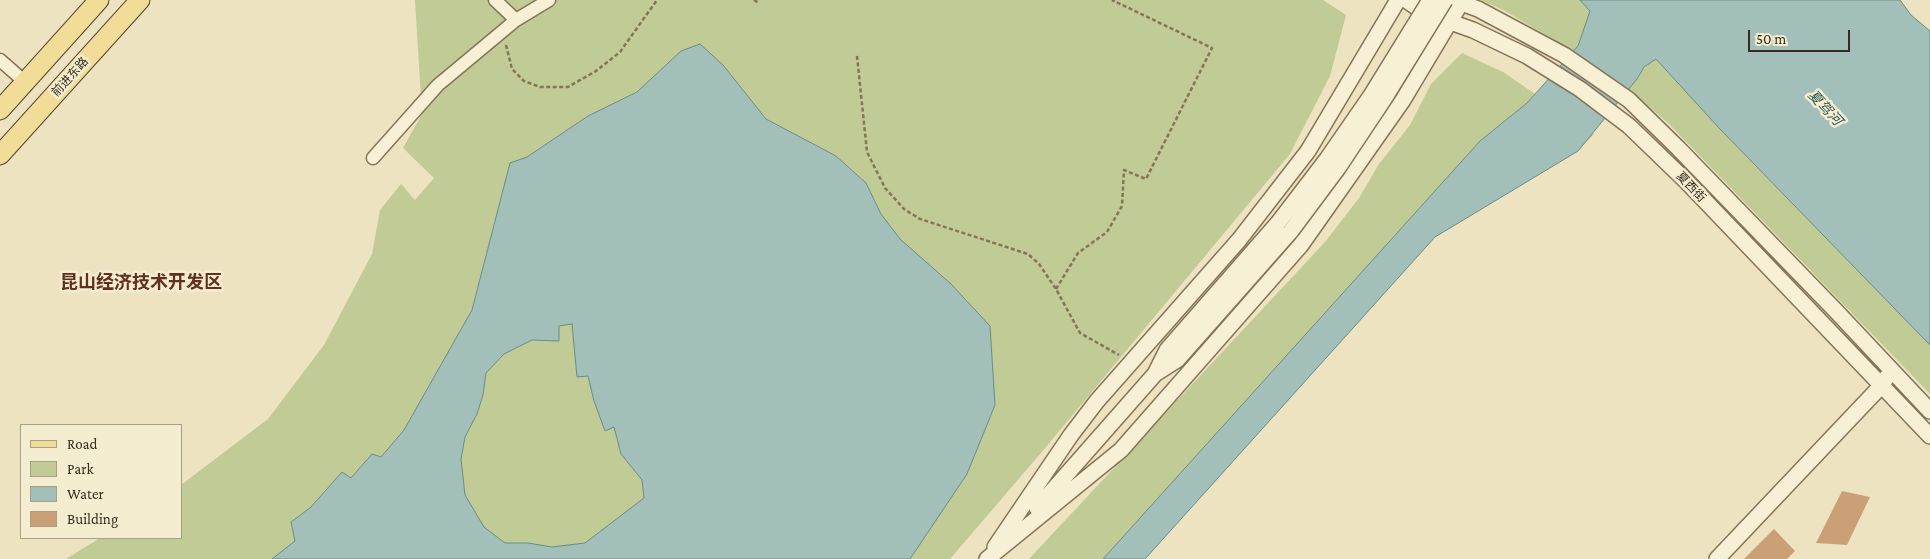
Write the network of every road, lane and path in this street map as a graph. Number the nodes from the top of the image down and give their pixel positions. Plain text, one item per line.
1 (99, 0) edge
2 (140, 0) edge
3 (495, 0) edge
4 (548, 0) edge
5 (657, 0) edge
6 (754, 0) edge
7 (1112, 0) edge
8 (1398, 0) edge
9 (1406, 0) edge
10 (1430, 0) edge
11 (1444, 0) edge
12 (1457, 1) edge
13 (759, 3) dead end
14 (516, 20) junction
15 (1451, 22) junction
16 (502, 32) junction
17 (857, 56) dead end
18 (0, 60) edge
19 (25, 82) junction
20 (0, 110) edge
21 (0, 155) edge
22 (373, 158) dead end
23 (1056, 289) junction
24 (1131, 362) junction
25 (1891, 370) junction
26 (1155, 374) junction
27 (1882, 385) junction
28 (1930, 412) edge
29 (1930, 436) edge
30 (987, 559) edge
31 (1717, 559) edge

1 - 19 main road
2 - 21 main road, 前进东路
3 - 14 street
4 - 14 street
5 - 16 path
6 - 13 path
7 - 23 path
8 - 24 street
9 - 15 street, 夏西街
10 - 26 street, bridge
11 - 26 street, bridge
12 - 15 street
12 - 25 street, 夏西街
14 - 16 street
15 - 27 street, 夏西街
15 - 30 street
16 - 22 street
17 - 23 path
18 - 19 street
19 - 20 main road
23 - 24 path
24 - 30 street
25 - 27 street
25 - 28 street, 夏西街
26 - 30 street
27 - 29 street, 夏西街
27 - 31 street

